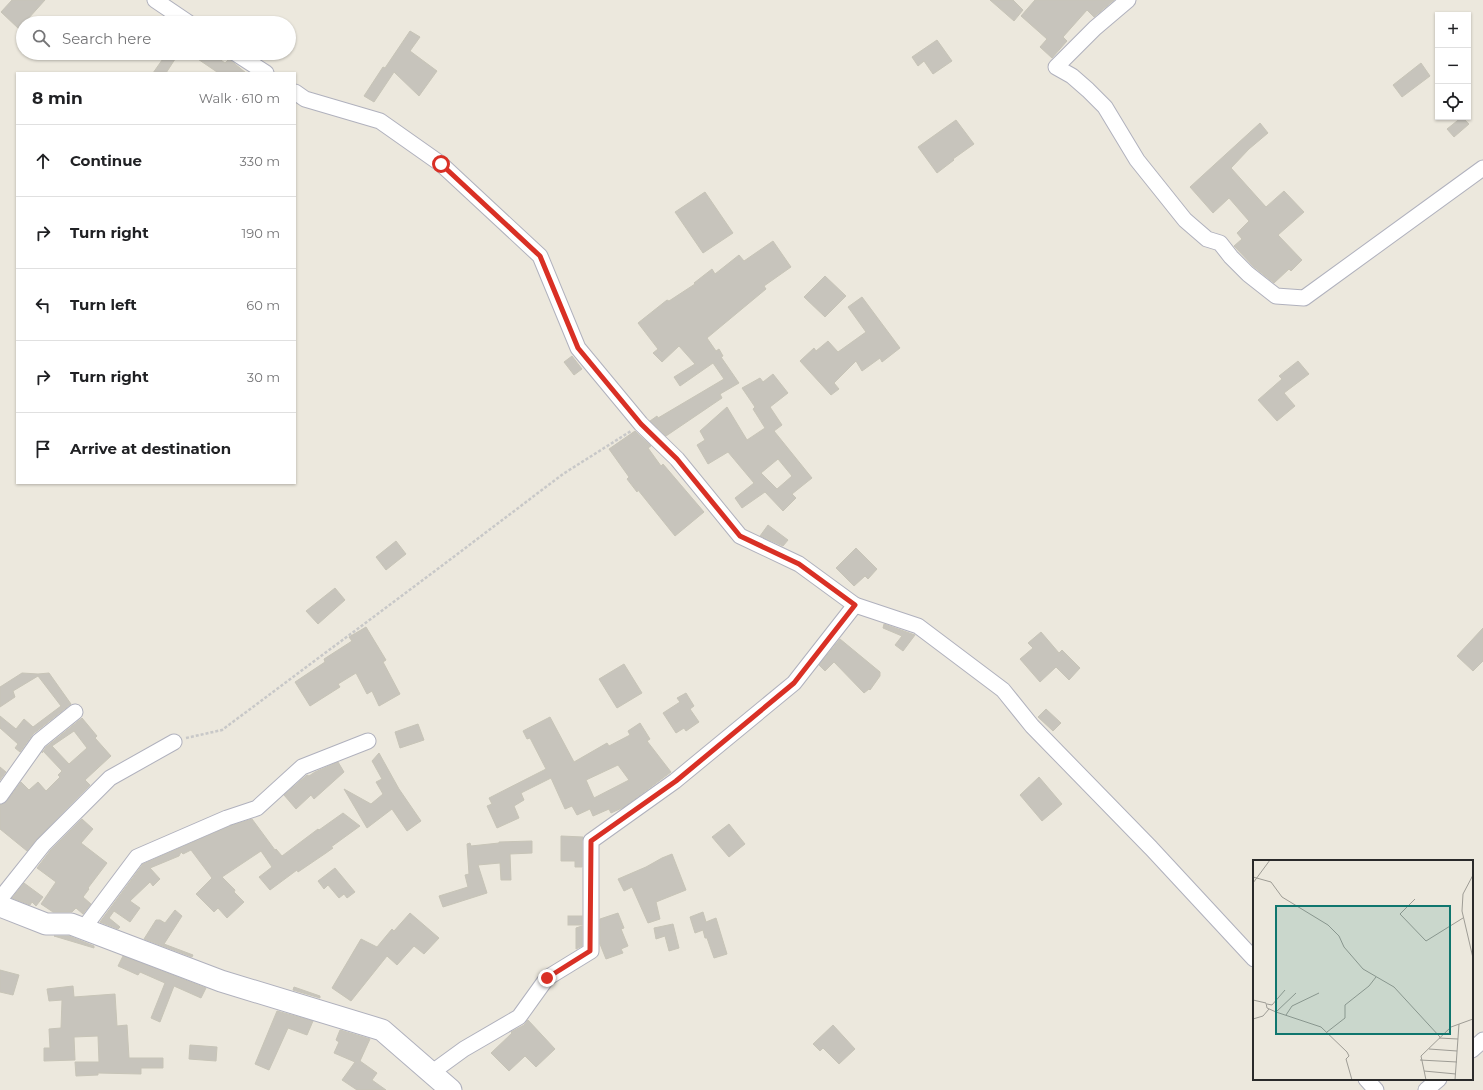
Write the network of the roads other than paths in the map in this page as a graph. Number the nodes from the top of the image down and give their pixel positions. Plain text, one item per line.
1 (155, 0) edge
2 (1128, 0) edge
3 (179, 16) edge
4 (246, 60) edge
5 (264, 72) edge
6 (296, 93) edge
7 (1483, 168) edge
8 (855, 605) junction
9 (75, 712) dead end
10 (368, 741) dead end
11 (174, 742) road end
12 (0, 796) edge
13 (0, 899) edge
14 (0, 906) edge
15 (83, 929) junction
16 (1253, 958) edge
17 (1483, 1040) edge
18 (1473, 1049) edge
19 (432, 1073) junction
20 (1367, 1080) edge
21 (1438, 1080) edge
22 (451, 1090) edge
23 (1376, 1090) edge
24 (1426, 1090) edge

1 - 3 street
2 - 7 street
4 - 5 street
6 - 8 street
8 - 16 street
8 - 19 street
9 - 12 street
10 - 15 street
11 - 13 street
14 - 15 street
15 - 19 street
17 - 18 street
19 - 22 street
20 - 23 street
21 - 24 street

